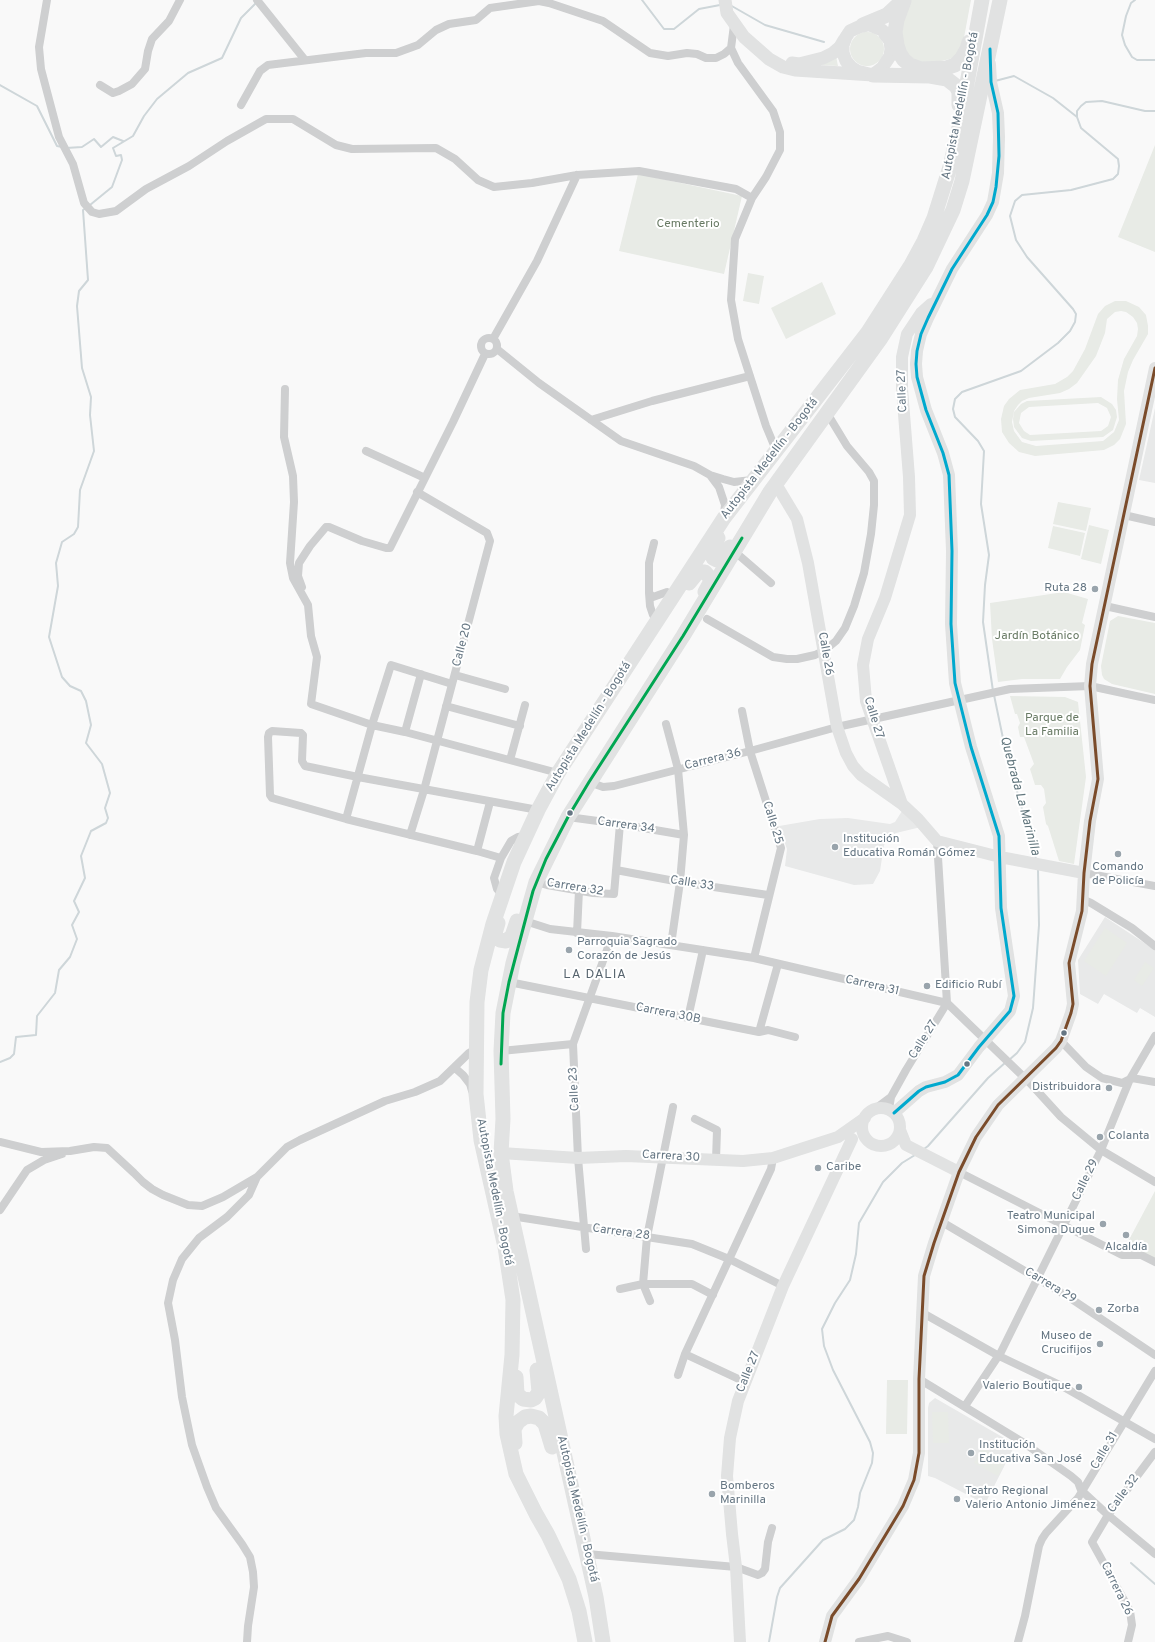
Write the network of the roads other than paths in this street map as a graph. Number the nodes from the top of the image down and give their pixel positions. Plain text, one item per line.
1 (47, 0) edge
2 (180, 0) edge
3 (257, 0) edge
4 (904, 0) edge
5 (982, 0) edge
6 (1000, 0) edge
7 (725, 3) edge
8 (979, 15) junction
9 (734, 25) junction
10 (863, 25) junction
11 (846, 37) junction
12 (893, 40) junction
13 (731, 48) junction
14 (990, 49) junction
15 (769, 59) junction
16 (305, 60) junction
17 (873, 75) junction
18 (100, 85) dead end
19 (241, 105) dead end
20 (959, 128) junction
21 (577, 175) junction
22 (752, 198) junction
23 (936, 301) junction
24 (493, 339) junction
25 (497, 349) junction
26 (485, 354) junction
27 (1155, 368) edge
28 (750, 376) junction
29 (285, 389) dead end
30 (827, 414) junction
31 (591, 420) junction
32 (366, 450) dead end
33 (776, 450) junction
34 (710, 475) junction
35 (755, 477) junction
36 (424, 478) junction
37 (773, 488) junction
38 (418, 492) junction
39 (1124, 515) junction
40 (724, 518) junction
41 (1155, 522) edge
42 (654, 543) dead end
43 (734, 551) junction
44 (771, 583) dead end
45 (667, 592) dead end
46 (649, 593) junction
47 (304, 596) junction
48 (1105, 606) junction
49 (653, 614) dead end
50 (1155, 617) edge
51 (707, 619) dead end
52 (683, 636) junction
53 (825, 650) junction
54 (633, 658) junction
55 (421, 674) junction
56 (455, 675) junction
57 (452, 684) junction
58 (1090, 686) junction
59 (505, 689) dead end
60 (1155, 700) edge
61 (959, 701) junction
62 (525, 705) dead end
63 (446, 706) junction
64 (742, 711) dead end
65 (872, 720) junction
66 (372, 724) junction
67 (666, 724) dead end
68 (520, 726) junction
69 (837, 727) junction
70 (405, 732) junction
71 (438, 740) junction
72 (750, 751) junction
73 (510, 760) junction
74 (678, 769) junction
75 (558, 773) junction
76 (358, 777) junction
77 (589, 782) junction
78 (424, 790) junction
79 (490, 802) junction
80 (902, 804) junction
81 (538, 810) junction
82 (568, 817) junction
83 (346, 819) junction
84 (620, 824) junction
85 (410, 835) junction
86 (684, 835) junction
87 (525, 836) junction
88 (937, 841) junction
89 (477, 851) junction
90 (519, 851) junction
91 (1000, 857) junction
92 (501, 858) junction
93 (616, 870) junction
94 (1084, 873) junction
95 (539, 877) junction
96 (680, 882) junction
97 (1155, 886) edge
98 (579, 890) junction
99 (768, 895) junction
100 (503, 896) junction
101 (1082, 899) junction
102 (525, 921) junction
103 (577, 933) junction
104 (612, 936) junction
105 (671, 945) junction
106 (1155, 946) edge
107 (703, 950) junction
108 (754, 958) junction
109 (778, 964) junction
110 (509, 982) junction
111 (589, 999) junction
112 (947, 1003) junction
113 (688, 1018) junction
114 (759, 1032) junction
115 (1155, 1036) edge
116 (795, 1037) dead end
117 (986, 1040) junction
118 (1061, 1041) junction
119 (573, 1044) junction
120 (476, 1049) junction
121 (500, 1051) junction
122 (455, 1068) junction
123 (1021, 1074) junction
124 (1130, 1079) junction
125 (1155, 1082) edge
126 (891, 1106) junction
127 (673, 1107) dead end
128 (696, 1119) dead end
129 (862, 1120) junction
130 (900, 1130) junction
131 (838, 1137) junction
132 (852, 1139) junction
133 (481, 1140) junction
134 (0, 1142) edge
135 (872, 1143) junction
136 (886, 1145) junction
137 (908, 1146) junction
138 (1101, 1150) junction
139 (70, 1151) junction
140 (501, 1153) junction
141 (663, 1157) junction
142 (578, 1158) junction
143 (773, 1158) junction
144 (716, 1160) junction
145 (958, 1172) junction
146 (257, 1178) junction
147 (1155, 1182) edge
148 (0, 1210) edge
149 (511, 1216) junction
150 (942, 1222) junction
151 (1063, 1226) junction
152 (584, 1228) junction
153 (647, 1237) junction
154 (586, 1249) dead end
155 (729, 1259) junction
156 (1155, 1262) edge
157 (1037, 1279) junction
158 (643, 1284) junction
159 (783, 1286) junction
160 (620, 1289) dead end
161 (530, 1293) junction
162 (713, 1295) junction
163 (650, 1301) dead end
164 (513, 1309) junction
165 (921, 1312) junction
166 (685, 1354) junction
167 (1155, 1355) edge
168 (999, 1356) junction
169 (1155, 1371) edge
170 (678, 1375) dead end
171 (919, 1379) junction
172 (745, 1382) junction
173 (965, 1406) junction
174 (1124, 1420) junction
175 (1155, 1438) edge
176 (1155, 1452) edge
177 (1082, 1490) junction
178 (574, 1494) junction
179 (1108, 1516) junction
180 (772, 1528) dead end
181 (548, 1535) junction
182 (1094, 1538) joint
183 (587, 1554) junction
184 (1155, 1554) edge
185 (736, 1567) junction
186 (247, 1642) edge
187 (585, 1642) edge
188 (602, 1642) edge
189 (740, 1642) edge
190 (825, 1642) edge
191 (858, 1642) edge
192 (907, 1642) edge
193 (1018, 1642) edge
194 (1128, 1642) edge

1 - 21 street
2 - 18 street
3 - 16 street
4 - 10 highway
4 - 12 highway
5 - 8 highway, Autopista Medellín - Bogotá
6 - 14 highway, Autopista Medellín - Bogotá
7 - 9 main road
8 - 12 highway
8 - 20 highway, Autopista Medellín - Bogotá
9 - 13 street
9 - 15 main road
10 - 11 main road
10 - 12 main road
11 - 15 main road
11 - 17 main road
12 - 17 main road
13 - 16 street
13 - 22 street
14 - 23 main road
14 - 30 highway, Autopista Medellín - Bogotá
15 - 17 main road
16 - 19 street
17 - 20 highway
20 - 33 highway, Autopista Medellín - Bogotá
21 - 22 street
21 - 24 street
22 - 28 street
23 - 61 main road
23 - 65 main road, Calle 27
24 - 25 street
24 - 26 street
25 - 26 street
25 - 31 street
26 - 36 street
27 - 39 main road
28 - 31 street
28 - 33 street
29 - 47 street
30 - 37 highway, Autopista Medellín - Bogotá
30 - 53 street
31 - 34 street
32 - 36 street
33 - 35 highway, Autopista Medellín - Bogotá
34 - 35 street
34 - 40 street
35 - 37 highway
35 - 40 highway, Autopista Medellín - Bogotá
36 - 38 street
37 - 43 highway, Autopista Medellín - Bogotá
37 - 53 main road, Calle 26
38 - 47 street
38 - 56 street, Calle 20
39 - 41 street
39 - 48 main road
40 - 54 highway, Autopista Medellín - Bogotá
42 - 46 street
43 - 44 street
43 - 52 highway, Autopista Medellín - Bogotá
45 - 46 street
46 - 49 street
47 - 66 street
48 - 50 street
48 - 58 main road
51 - 53 street
52 - 54 highway
52 - 77 highway, Autopista Medellín - Bogotá
53 - 69 main road, Calle 26
54 - 75 highway, Autopista Medellín - Bogotá
55 - 57 street
55 - 66 street
55 - 70 street
56 - 57 street, Calle 20
56 - 59 street
57 - 63 street, Calle 20
58 - 60 street, Carrera 36
58 - 61 street, Carrera 36
58 - 94 main road
61 - 65 street, Carrera 36
61 - 91 main road
62 - 68 street
63 - 68 street
63 - 71 street, Calle 20
64 - 72 street, Calle 25
65 - 69 street, Carrera 36
65 - 80 main road, Calle 27
66 - 70 street
66 - 76 street
67 - 74 street
68 - 73 street
69 - 72 street, Carrera 36
69 - 80 main road, Calle 26
70 - 71 street
71 - 73 street
71 - 78 street, Calle 20
72 - 74 street, Carrera 36
72 - 99 street, Calle 25
73 - 75 street
74 - 77 street, Carrera 36
74 - 86 street
75 - 81 highway, Autopista Medellín - Bogotá
76 - 78 street
76 - 83 street
76 - 83 street
77 - 82 highway, Autopista Medellín - Bogotá
78 - 79 street
78 - 85 street, Calle 20
79 - 81 street
79 - 89 street
80 - 88 main road, Calle 27
81 - 87 highway, Autopista Medellín - Bogotá
82 - 84 street, Carrera 34
82 - 95 highway, Autopista Medellín - Bogotá
83 - 85 street
84 - 86 street, Carrera 34
84 - 93 street
85 - 89 street
86 - 96 street
87 - 90 highway, Autopista Medellín - Bogotá
87 - 92 street
88 - 91 main road
88 - 112 street
89 - 92 street
90 - 95 highway
90 - 100 highway, Autopista Medellín - Bogotá
91 - 94 main road
91 - 117 main road
92 - 100 street
93 - 96 street, Calle 33
93 - 98 street, Carrera 32
94 - 97 street
94 - 101 main road
95 - 98 street, Carrera 32
95 - 102 highway, Autopista Medellín - Bogotá
96 - 99 street, Calle 33
96 - 105 street
98 - 103 street
99 - 108 street, Calle 25
100 - 120 highway, Autopista Medellín - Bogotá
101 - 106 street
101 - 118 main road
102 - 103 street, Carrera 31
102 - 110 highway, Autopista Medellín - Bogotá
103 - 104 street, Carrera 31
104 - 105 street, Carrera 31
104 - 111 street, Calle 23
105 - 107 street, Carrera 31
107 - 108 street, Carrera 31
107 - 113 street
108 - 109 street, Carrera 31
109 - 112 street, Carrera 31
109 - 114 street
110 - 111 street, Carrera 30B
110 - 121 highway, Autopista Medellín - Bogotá
111 - 113 street, Carrera 30B
111 - 119 street, Calle 23
112 - 117 street
112 - 126 street, Calle 27
113 - 114 street, Carrera 30B
114 - 116 street, Carrera 30B
115 - 124 street, Calle 29
117 - 123 street
117 - 126 main road
118 - 123 main road
118 - 124 street
119 - 121 street
119 - 142 street, Calle 23
120 - 122 street
120 - 133 highway, Autopista Medellín - Bogotá
121 - 140 highway, Autopista Medellín - Bogotá
122 - 133 street
122 - 146 street
123 - 138 street
123 - 145 main road
124 - 125 street
124 - 138 street, Calle 29
126 - 129 main road
126 - 130 main road
127 - 141 street
128 - 144 street
129 - 131 main road, Carrera 30
129 - 132 street, Calle 27
129 - 135 main road
130 - 136 main road
130 - 137 main road
131 - 132 main road, Carrera 30
131 - 143 main road, Carrera 30
132 - 135 main road, Carrera 30
132 - 159 main road, Calle 27
133 - 164 highway, Autopista Medellín - Bogotá
134 - 139 street
135 - 136 main road
136 - 137 main road
137 - 145 main road
138 - 147 street
138 - 151 street, Calle 29
139 - 146 street
139 - 148 street
140 - 142 main road, Carrera 30
140 - 149 highway, Autopista Medellín - Bogotá
141 - 142 main road, Carrera 30
141 - 144 main road, Carrera 30
141 - 153 street
142 - 152 street, Calle 23
143 - 144 main road, Carrera 30
143 - 155 street
145 - 150 main road
145 - 151 street
146 - 186 street
149 - 152 street, Carrera 28
149 - 161 highway, Autopista Medellín - Bogotá
150 - 157 street, Carrera 29
150 - 165 main road
151 - 156 street
151 - 157 street, Calle 29
152 - 153 street, Carrera 28
152 - 154 street, Calle 23
153 - 155 street, Carrera 28
153 - 158 street
155 - 159 street, Carrera 28
155 - 162 street
157 - 167 street, Carrera 29
157 - 168 street, Calle 29
158 - 160 street
158 - 162 street
158 - 163 street
159 - 172 main road, Calle 27
161 - 164 highway
161 - 178 highway, Autopista Medellín - Bogotá
162 - 166 street
164 - 181 highway, Autopista Medellín - Bogotá
165 - 168 street
165 - 171 main road
166 - 170 street
166 - 172 street
168 - 173 street, Calle 29
168 - 174 street
169 - 174 street, Calle 31
171 - 173 street
171 - 190 main road
172 - 185 main road, Calle 27
173 - 177 street
174 - 175 street
174 - 177 street, Calle 31
176 - 179 street, Calle 32
177 - 179 street
177 - 193 street, Calle 31
178 - 181 highway
178 - 183 highway, Autopista Medellín - Bogotá
179 - 182 street, Calle 32
179 - 184 street
180 - 185 street
181 - 187 highway, Autopista Medellín - Bogotá
182 - 194 street, Carrera 26
183 - 185 street
183 - 188 highway, Autopista Medellín - Bogotá
185 - 189 main road, Calle 27
191 - 192 street

